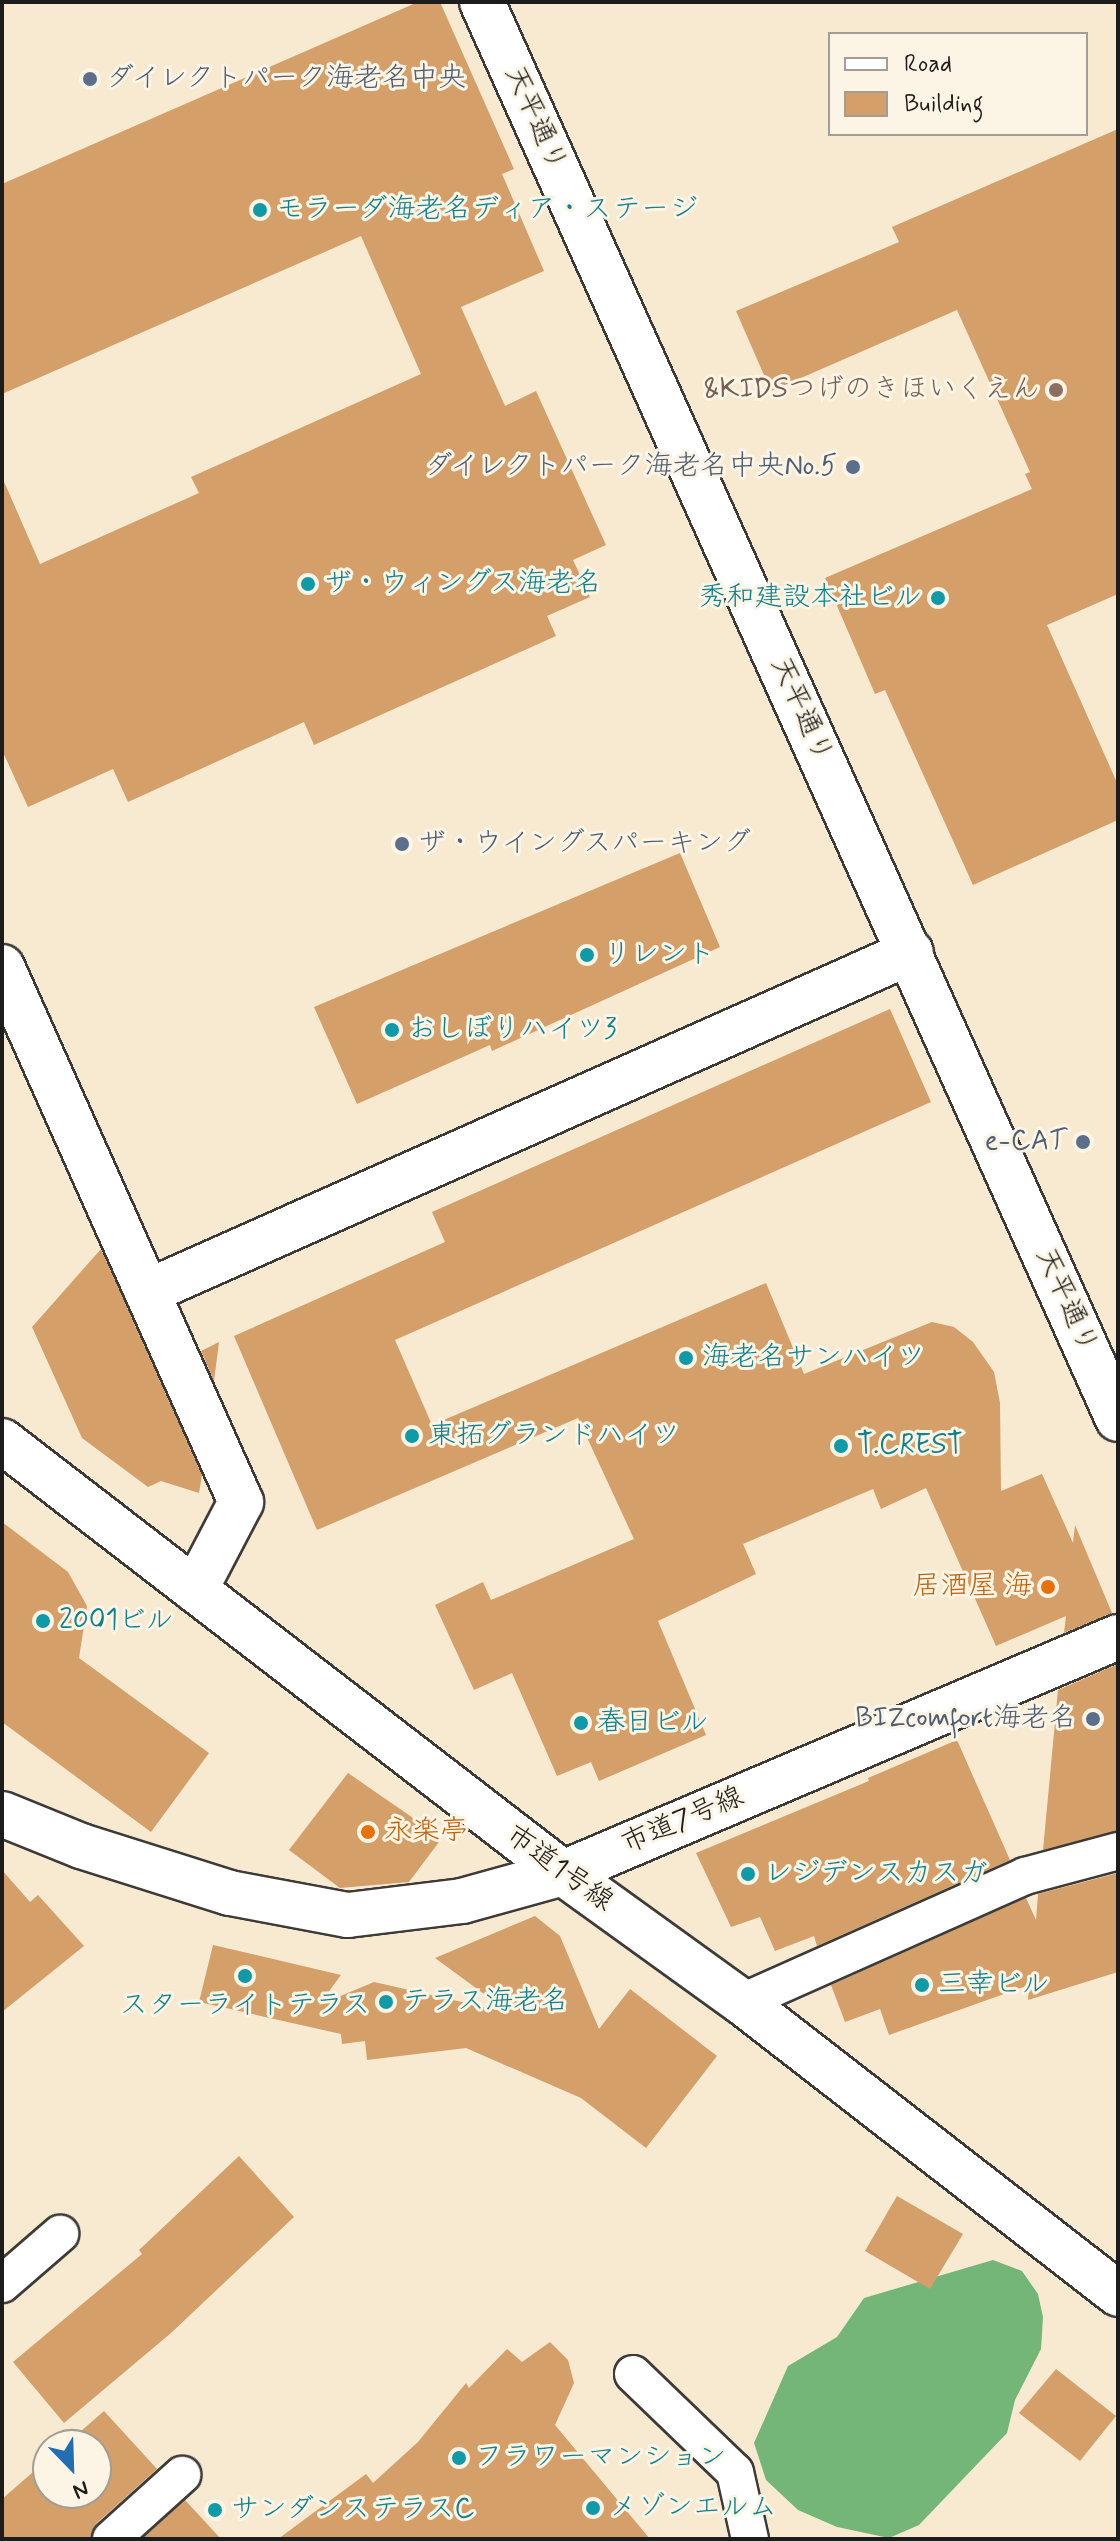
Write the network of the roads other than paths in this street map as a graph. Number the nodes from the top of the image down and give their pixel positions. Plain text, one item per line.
1 (482, 2) edge
2 (911, 952) junction
3 (2, 967) edge
4 (147, 1292) junction
5 (1118, 1419) edge
6 (2, 1441) edge
7 (195, 1590) junction
8 (1118, 1637) edge
9 (2, 1814) edge
10 (1118, 1851) edge
11 (563, 1873) junction
12 (742, 2002) junction
13 (60, 2234) dead end
14 (2, 2284) edge
15 (1118, 2294) edge
16 (633, 2374) dead end
17 (182, 2475) dead end
18 (111, 2539) edge
19 (750, 2539) edge

1 - 2 street, 天平通り
2 - 4 street
2 - 5 street, 天平通り
3 - 4 street
4 - 7 street
6 - 7 street, 市道1号線
7 - 11 street, 市道1号線
8 - 11 street, 市道7号線
9 - 11 street, 市道7号線
10 - 12 lane
11 - 12 street, 市道1号線
12 - 15 street, 市道1号線
13 - 14 lane
16 - 19 lane
17 - 18 lane

